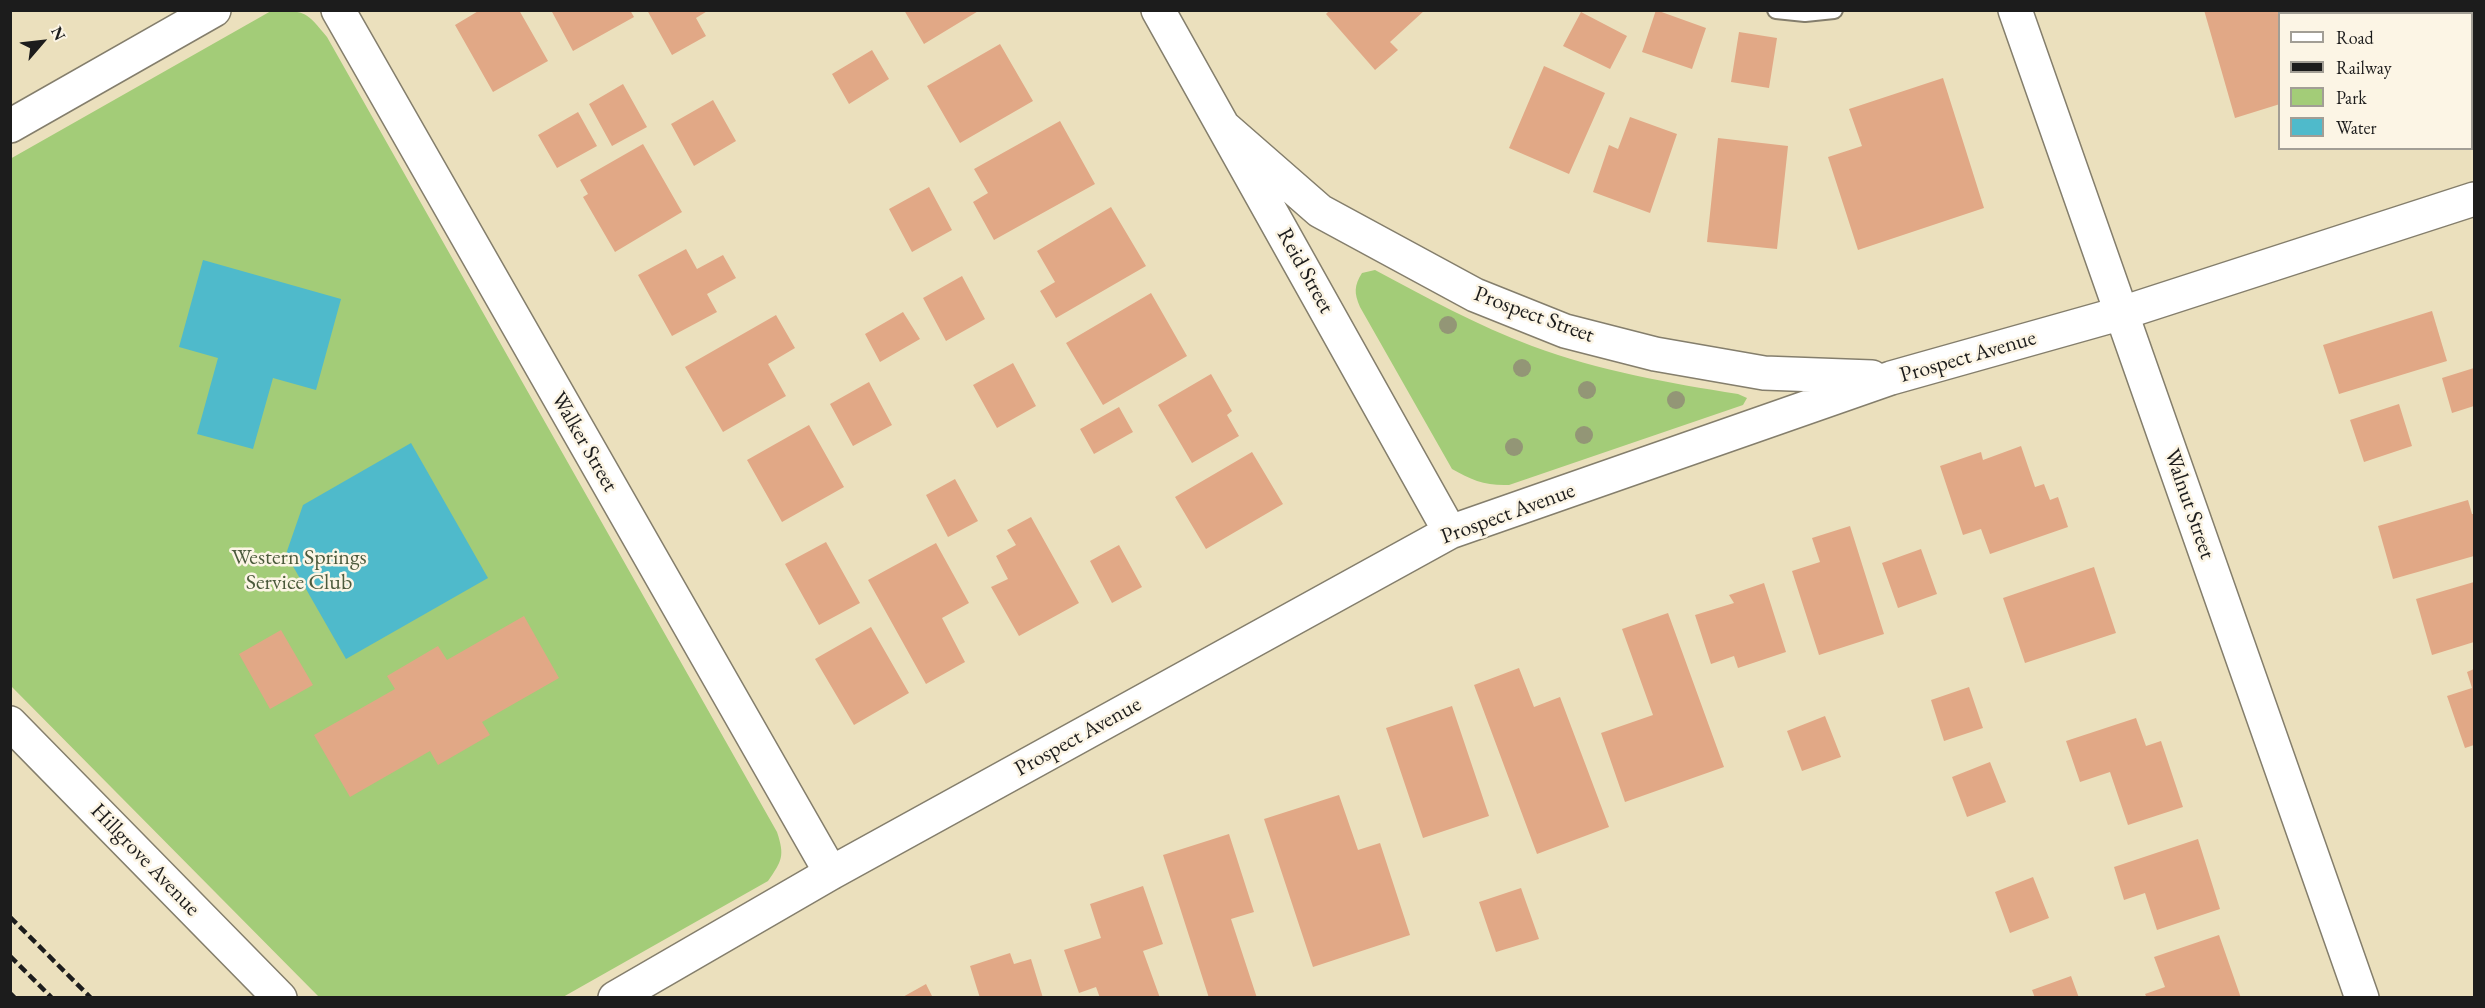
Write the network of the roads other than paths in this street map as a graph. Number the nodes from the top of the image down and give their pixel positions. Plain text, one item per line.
1 (214, 10) edge
2 (338, 10) edge
3 (1158, 10) edge
4 (1776, 10) edge
5 (1834, 10) edge
6 (2015, 10) edge
7 (10, 126) edge
8 (1225, 128) junction
9 (2475, 199) edge
10 (2122, 313) junction
11 (1892, 378) junction
12 (1450, 532) junction
13 (10, 723) edge
14 (831, 873) junction
15 (280, 998) edge
16 (615, 998) edge
17 (2362, 998) edge

1 - 7 street
2 - 14 street, Walker Street
3 - 8 street, Reid Street
4 - 5 lane
6 - 10 street, Walnut Street
8 - 11 street, Prospect Street
8 - 12 street, Reid Street
9 - 10 street, Prospect Avenue
10 - 11 street, Prospect Avenue
10 - 17 street, Walnut Street
11 - 12 street, Prospect Avenue
12 - 14 street, Prospect Avenue
13 - 15 street, Hillgrove Avenue
14 - 16 street, Prospect Avenue

